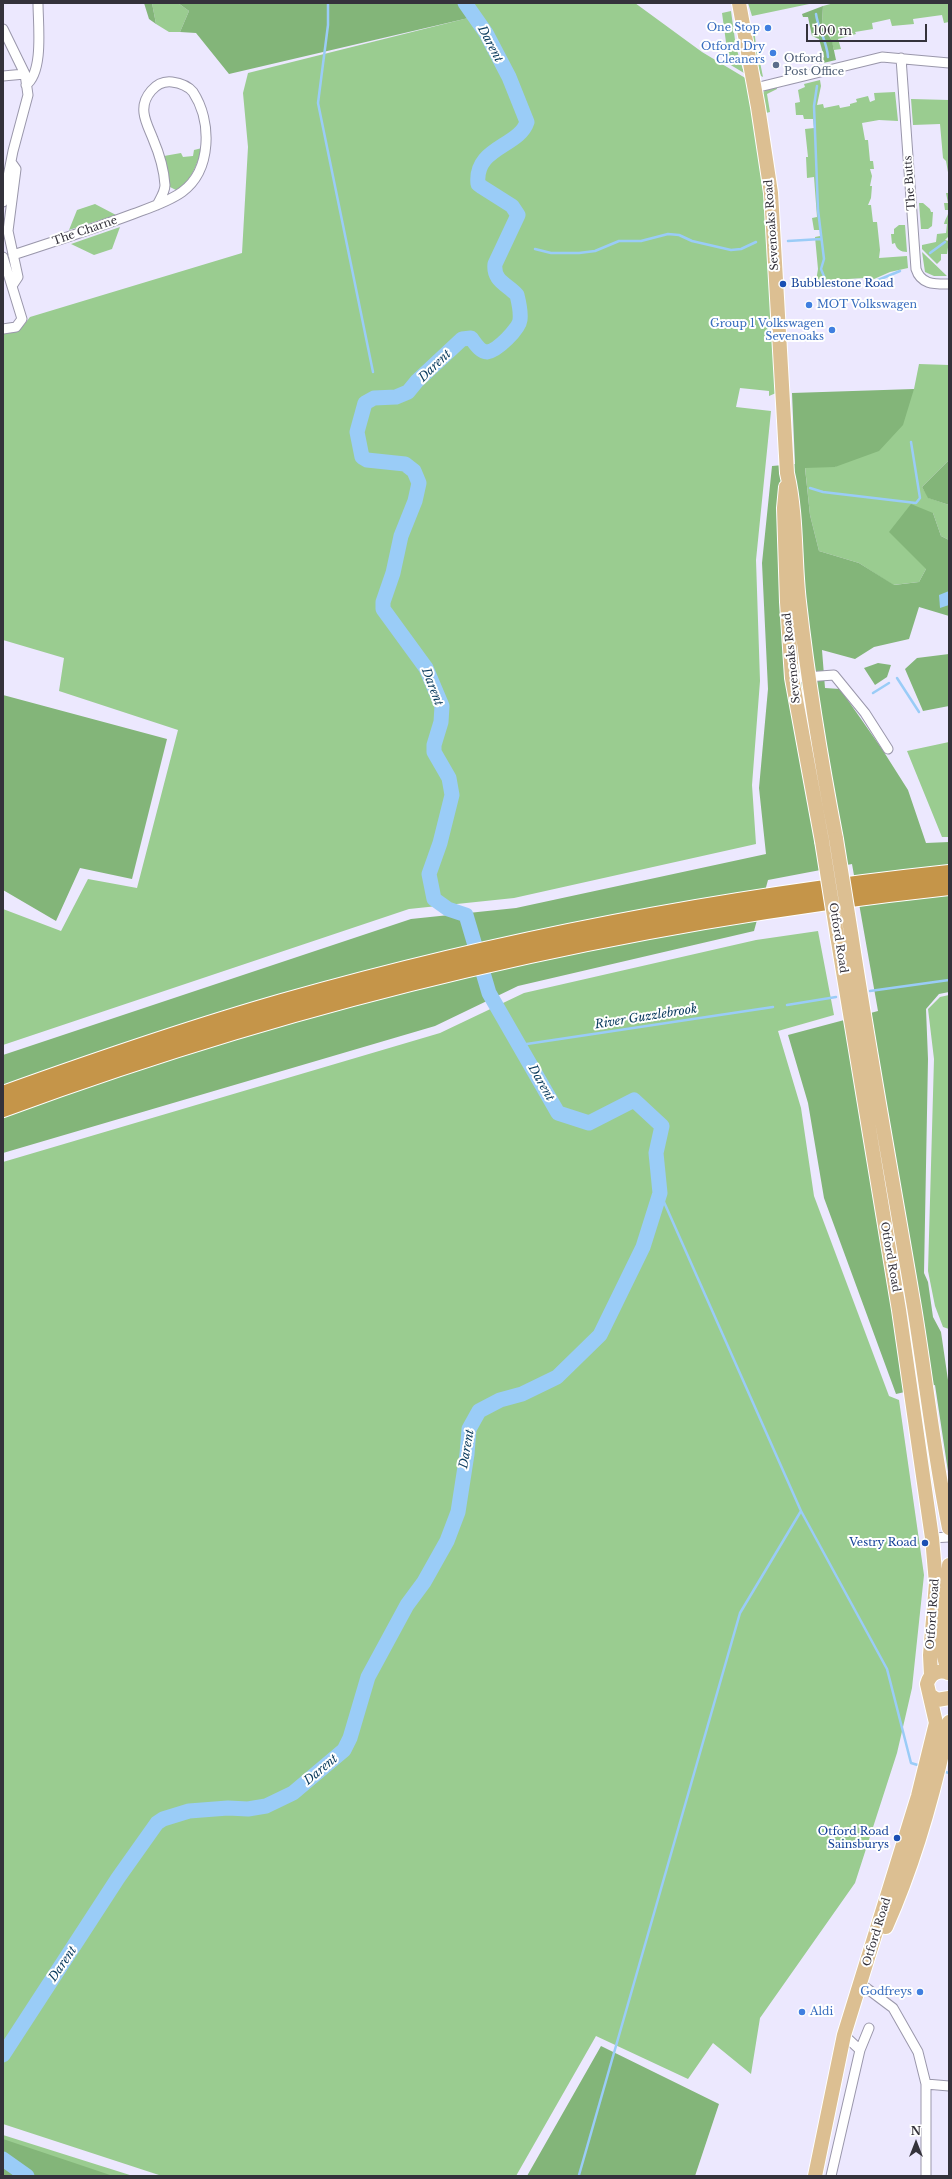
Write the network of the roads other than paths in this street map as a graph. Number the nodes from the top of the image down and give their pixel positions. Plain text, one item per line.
1 (38, 3) edge
2 (739, 3) edge
3 (3, 29) edge
4 (901, 58) junction
5 (949, 63) edge
6 (24, 74) junction
7 (3, 76) edge
8 (26, 85) junction
9 (755, 88) junction
10 (11, 162) junction
11 (3, 202) edge
12 (157, 205) junction
13 (13, 255) junction
14 (3, 257) edge
15 (949, 284) edge
16 (12, 286) junction
17 (3, 329) edge
18 (787, 473) junction
19 (792, 678) junction
20 (809, 678) junction
21 (888, 749) dead end
22 (829, 840) junction
23 (949, 873) edge
24 (949, 887) edge
25 (844, 934) junction
26 (522, 949) junction
27 (426, 971) junction
28 (3, 1094) edge
29 (3, 1109) edge
30 (949, 1528) edge
31 (949, 1537) edge
32 (932, 1538) junction
33 (949, 1565) edge
34 (949, 1673) edge
35 (931, 1675) junction
36 (930, 1695) junction
37 (949, 1698) edge
38 (949, 1722) edge
39 (861, 1984) junction
40 (869, 2028) dead end
41 (844, 2035) junction
42 (860, 2050) junction
43 (926, 2084) junction
44 (949, 2086) edge
45 (815, 2176) edge
46 (830, 2176) edge
47 (926, 2176) edge

1 - 8 street
2 - 9 main road, Sevenoaks Road
3 - 6 street
4 - 5 street
4 - 9 street
4 - 15 street, The Butts
6 - 7 street
6 - 8 street
8 - 10 street
9 - 18 main road, Sevenoaks Road
10 - 11 street
10 - 13 street
12 - 12 street, The Charne
12 - 13 street, The Charne
13 - 16 street
14 - 16 street
16 - 17 street
18 - 19 main road, Sevenoaks Road
18 - 20 main road, Sevenoaks Road
19 - 20 street
19 - 22 main road, Sevenoaks Road
20 - 21 street
20 - 22 main road, Sevenoaks Road
22 - 25 main road, Otford Road, bridge
23 - 26 highway
24 - 26 highway
25 - 30 main road, Otford Road
25 - 32 main road, Otford Road
26 - 27 highway
27 - 28 highway
27 - 29 highway
31 - 32 street
32 - 35 main road, Otford Road
33 - 34 main road, Otford Road
34 - 35 main road, Otford Road
35 - 36 main road, Otford Road
36 - 37 main road
36 - 39 main road, Otford Road
38 - 39 main road, Otford Road
39 - 41 main road, Otford Road
39 - 43 street
40 - 42 street
41 - 42 street
41 - 45 main road, Otford Road
42 - 46 street
43 - 44 street
43 - 47 street

